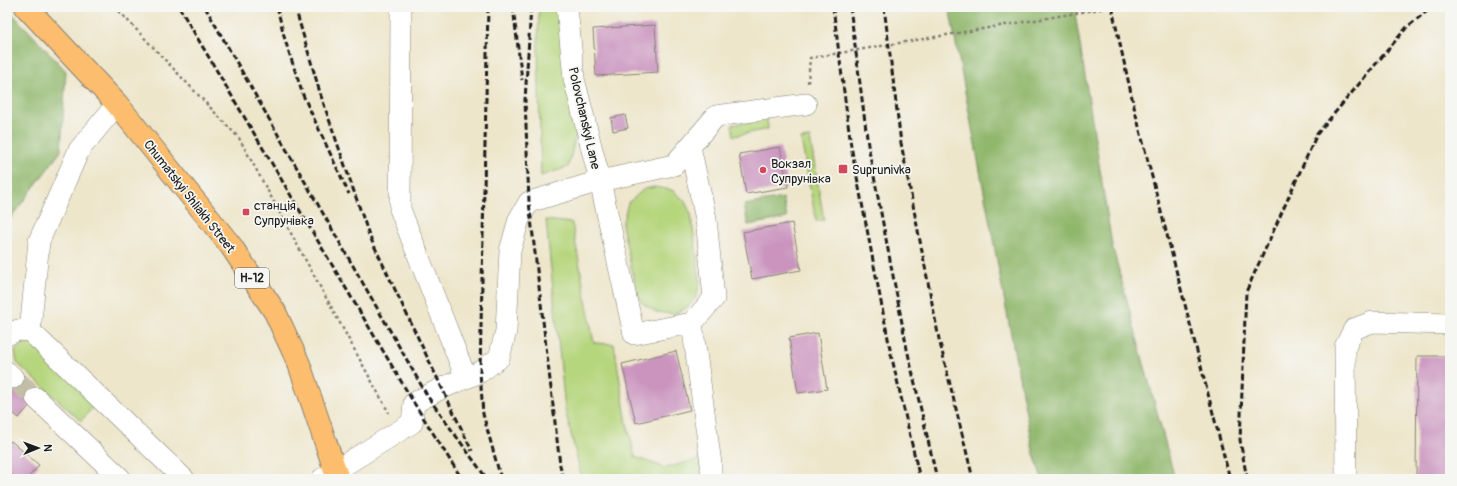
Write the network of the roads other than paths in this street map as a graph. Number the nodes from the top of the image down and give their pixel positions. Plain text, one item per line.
1 (26, 7) edge
2 (401, 7) edge
3 (567, 7) edge
4 (117, 104) junction
5 (806, 104) road end
6 (690, 147) junction
7 (600, 181) junction
8 (692, 323) junction
9 (1450, 324) edge
10 (30, 331) junction
11 (7, 335) edge
12 (466, 378) junction
13 (36, 398) tunnel mouth
14 (332, 476) edge
15 (121, 479) edge
16 (184, 479) edge
17 (712, 479) edge
18 (1346, 479) edge

1 - 4 main road, Chumatskyi Shliakh Street / Н-12
2 - 12 street
3 - 7 street, Polovchanskyi Lane
4 - 10 street
4 - 14 main road, Chumatskyi Shliakh Street / Н-12
5 - 6 street
6 - 7 street
6 - 8 street
7 - 8 street, Polovchanskyi Lane
7 - 12 street
8 - 17 street
9 - 18 street
10 - 11 street
10 - 16 street
12 - 14 street
13 - 15 street

